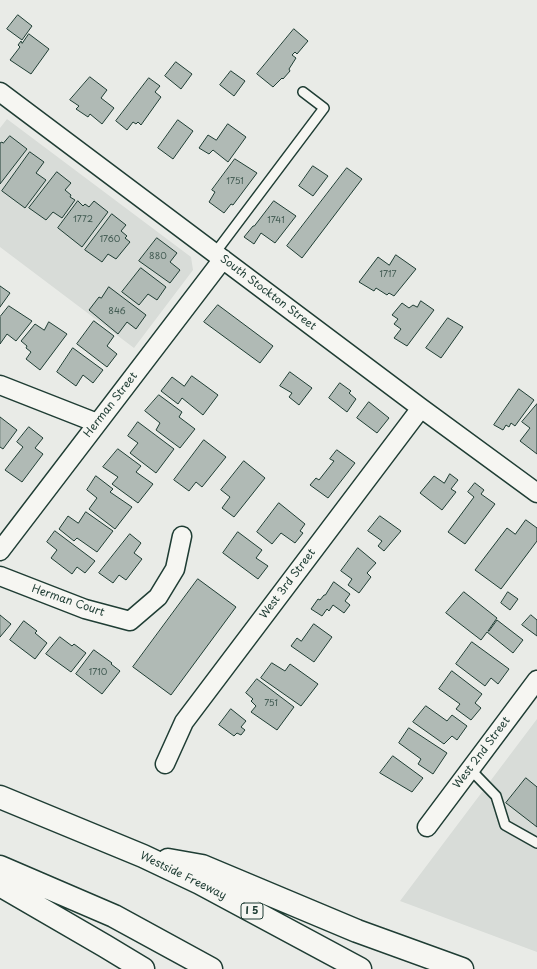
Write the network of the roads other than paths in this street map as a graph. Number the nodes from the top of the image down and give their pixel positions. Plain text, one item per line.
1 (0, 92) edge
2 (303, 92) dead end
3 (219, 256) junction
4 (0, 385) edge
5 (421, 408) junction
6 (97, 423) junction
7 (537, 493) edge
8 (182, 536) dead end
9 (0, 551) edge
10 (0, 576) edge
11 (537, 680) edge
12 (165, 764) dead end
13 (470, 769) junction
14 (0, 797) edge
15 (427, 827) dead end
16 (537, 843) edge
17 (143, 856) junction
18 (0, 867) edge
19 (0, 885) edge
20 (143, 969) edge
21 (211, 969) edge
22 (360, 969) edge
23 (462, 969) edge

1 - 3 street, South Stockton Street
2 - 3 lane
3 - 5 street, South Stockton Street
3 - 6 street, Herman Street
4 - 6 street
5 - 7 street, South Stockton Street
5 - 12 street, West 3rd Street
6 - 9 street, Herman Street
8 - 10 street, Herman Court
11 - 13 street, West 2nd Street
13 - 15 street, West 2nd Street
13 - 16 lane
14 - 17 highway, Westside Freeway / I 5
17 - 22 highway, Westside Freeway / I 5
17 - 23 highway
18 - 21 highway
19 - 20 highway

